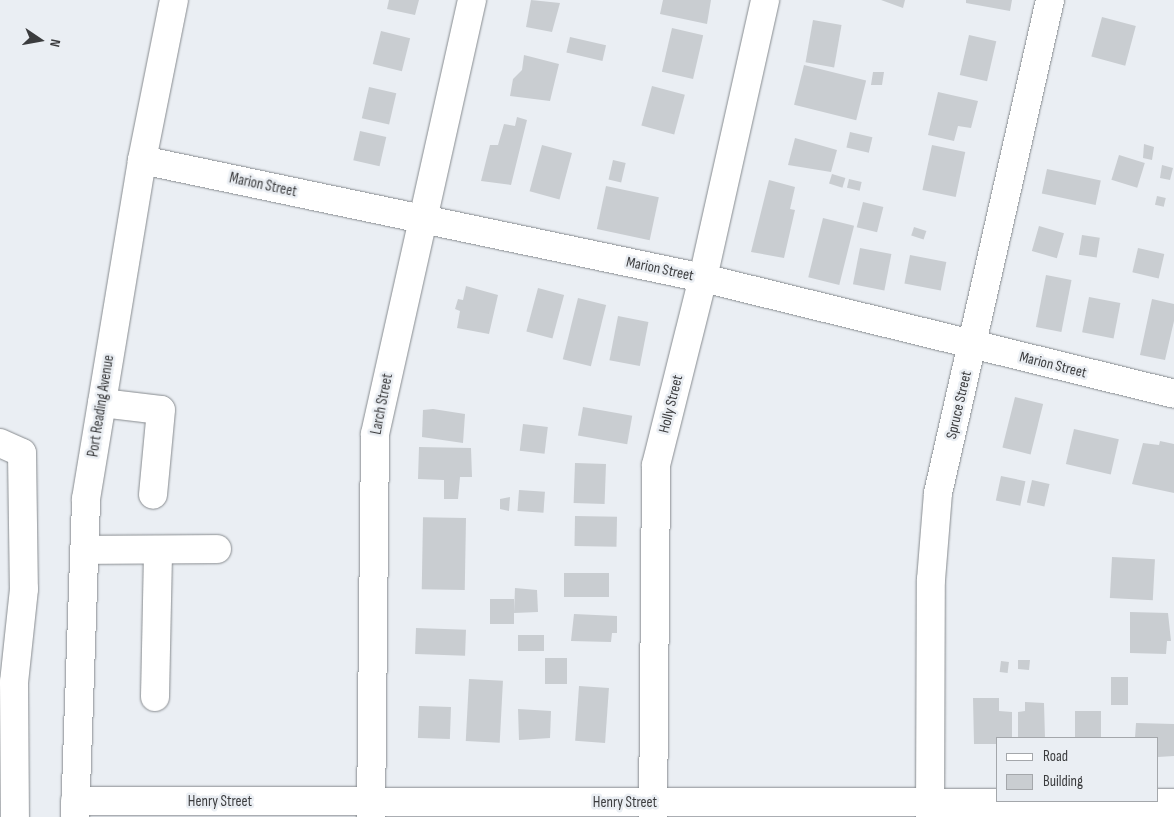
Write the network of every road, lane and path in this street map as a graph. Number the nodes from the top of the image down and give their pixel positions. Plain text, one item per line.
1 (174, 0) edge
2 (472, 0) edge
3 (765, 0) edge
4 (1050, 0) edge
5 (142, 160) junction
6 (423, 218) junction
7 (703, 278) junction
8 (972, 345) junction
9 (1174, 394) edge
10 (102, 403) junction
11 (0, 443) edge
12 (153, 495) dead end
13 (217, 549) dead end
14 (84, 550) junction
15 (158, 550) junction
16 (155, 697) dead end
17 (1174, 803) edge
18 (75, 809) edge
19 (371, 810) edge
20 (653, 810) edge
21 (930, 810) edge
22 (15, 817) edge

1 - 5 street, Port Reading Avenue
2 - 6 street, Larch Street
3 - 7 street, Holly Street
4 - 8 street, Spruce Street
5 - 6 street, Marion Street
5 - 10 street, Port Reading Avenue
6 - 7 street, Marion Street
6 - 19 street, Larch Street
7 - 8 street, Marion Street
7 - 20 street, Holly Street
8 - 9 street, Marion Street
8 - 21 street, Spruce Street
10 - 12 street
10 - 14 street, Port Reading Avenue
11 - 22 street
13 - 15 street
14 - 15 street
14 - 18 street, Port Reading Avenue
15 - 16 street
17 - 21 street, Henry Street
18 - 19 street, Henry Street
19 - 20 street, Henry Street
20 - 21 street, Henry Street

